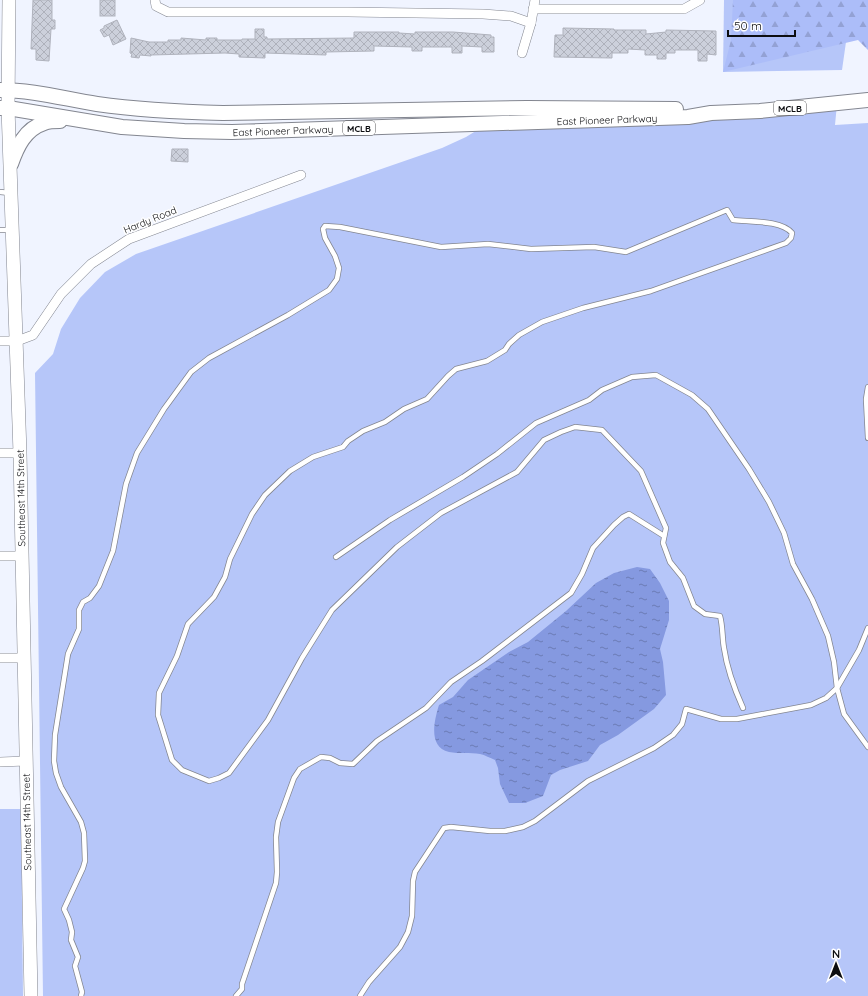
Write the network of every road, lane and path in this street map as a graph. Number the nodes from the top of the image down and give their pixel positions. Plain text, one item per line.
1 (9, 0) edge
2 (700, 0) edge
3 (156, 3) edge
4 (534, 4) edge
5 (531, 23) junction
6 (522, 53) dead end
7 (4, 90) edge
8 (868, 100) edge
9 (4, 108) edge
10 (711, 113) junction
11 (74, 120) junction
12 (10, 164) junction
13 (302, 174) dead end
14 (6, 193) edge
15 (6, 230) edge
16 (0, 341) edge
17 (17, 341) junction
18 (868, 386) edge
19 (868, 438) edge
20 (0, 453) edge
21 (20, 453) junction
22 (664, 536) junction
23 (0, 556) edge
24 (23, 556) junction
25 (336, 557) dead end
26 (868, 628) edge
27 (0, 658) edge
28 (24, 658) junction
29 (837, 688) junction
30 (743, 708) dead end
31 (868, 747) edge
32 (0, 762) edge
33 (26, 762) junction
34 (31, 996) edge
35 (81, 996) edge
36 (236, 996) edge
37 (360, 996) edge

1 - 7 street, Southeast 14th Street
2 - 4 street
3 - 5 street
4 - 5 street
5 - 6 street
7 - 9 street, Southeast 14th Street
7 - 10 main road, East Pioneer Parkway / MCLB
8 - 10 main road, East Pioneer Parkway / MCLB
9 - 11 main road, East Pioneer Parkway / MCLB
9 - 12 street, Southeast 14th Street
10 - 11 main road, East Pioneer Parkway / MCLB
11 - 12 main road
12 - 14 street, Southeast 14th Street
13 - 17 street, Hardy Road
14 - 15 street, Southeast 14th Street
15 - 17 street, Southeast 14th Street
16 - 17 street
17 - 21 street, Southeast 14th Street
18 - 19 lane
20 - 21 street
21 - 24 street, Southeast 14th Street
22 - 30 lane
22 - 35 lane
22 - 36 lane
23 - 24 street
24 - 28 street, Southeast 14th Street
25 - 29 lane
26 - 29 lane
27 - 28 street
28 - 33 street, Southeast 14th Street
29 - 31 lane
29 - 37 lane
32 - 33 street
33 - 34 street, Southeast 14th Street

